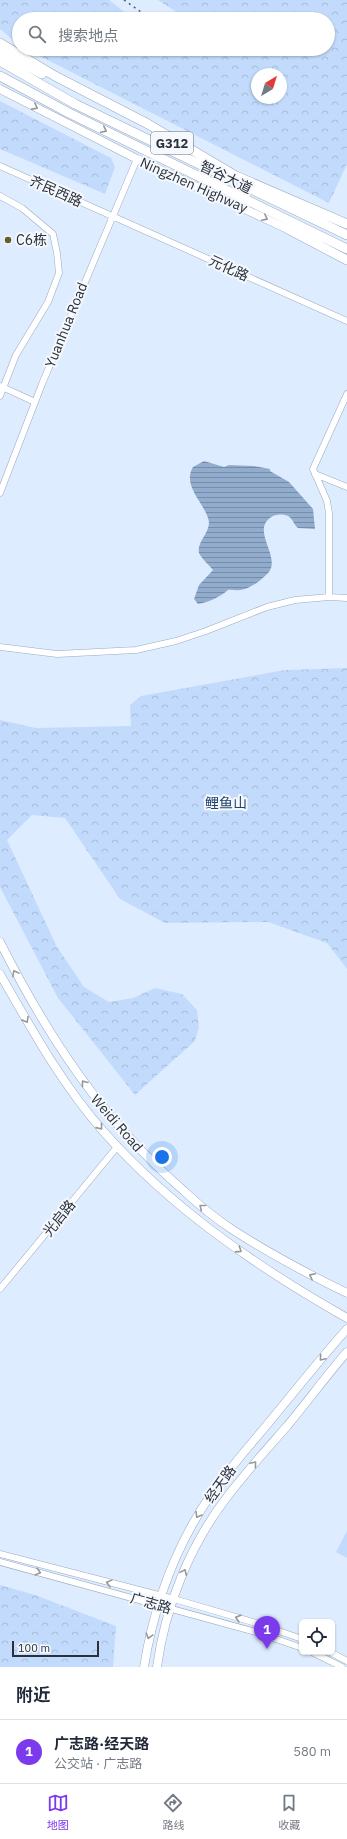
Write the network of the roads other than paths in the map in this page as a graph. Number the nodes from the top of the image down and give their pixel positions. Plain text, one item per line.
1 (0, 43) edge
2 (12, 50) edge
3 (0, 52) edge
4 (22, 56) edge
5 (0, 61) edge
6 (0, 76) edge
7 (0, 89) edge
8 (137, 159) junction
9 (0, 166) edge
10 (236, 176) junction
11 (0, 196) edge
12 (112, 215) junction
13 (347, 224) edge
14 (347, 228) edge
15 (288, 229) junction
16 (347, 235) edge
17 (347, 249) edge
18 (347, 255) edge
19 (347, 260) edge
20 (347, 321) edge
21 (2, 387) edge
22 (347, 394) edge
23 (0, 396) edge
24 (35, 402) junction
25 (315, 474) junction
26 (347, 487) edge
27 (0, 493) edge
28 (329, 597) junction
29 (347, 598) edge
30 (0, 647) edge
31 (0, 942) edge
32 (0, 974) edge
33 (118, 1147) junction
34 (0, 1289) edge
35 (347, 1293) edge
36 (347, 1318) edge
37 (347, 1329) edge
38 (347, 1352) edge
39 (0, 1554) edge
40 (0, 1562) edge
41 (161, 1596) junction
42 (174, 1599) junction
43 (158, 1605) junction
44 (170, 1608) junction
45 (299, 1638) edge
46 (299, 1647) edge
47 (318, 1655) edge
48 (335, 1655) edge
49 (347, 1661) edge
50 (144, 1667) edge
51 (157, 1667) edge
52 (342, 1667) edge

1 - 2 highway
3 - 10 highway, G312
4 - 10 highway
5 - 16 highway, 智谷大道 / G312
6 -> 17 highway, 智谷大道 / G312
7 -> 8 main road, Ningzhen Highway / G312
8 - 12 street, Yuanhua Road
8 -> 15 main road, Ningzhen Highway / G312
9 - 12 street, 齐民西路
10 - 13 highway
10 - 14 highway, G312
11 - 21 street
12 - 20 street, 元化路
12 - 24 street, Yuanhua Road
15 - 18 main road, Ningzhen Highway / G312
15 - 19 highway
21 - 23 street
21 - 24 street
22 - 25 street
24 - 27 street, Yuanhua Road
25 - 26 street
25 - 28 street
28 - 29 street
28 - 30 street
35 -> 31 main road, Weidi Road
32 -> 33 main road, Weidi Road
33 - 34 street, 光启路
33 -> 36 main road, Weidi Road
37 -> 41 main road, 经天路
42 -> 38 main road, 经天路
41 -> 39 street, 广志路
40 -> 43 street, 广志路
41 - 42 street, 广志路
41 - 43 main road, 经天路
42 - 44 main road, 经天路
45 -> 42 street, 广志路
43 - 44 street, 广志路
43 -> 50 main road, 经天路
44 - 46 street, 广志路
44 - 51 main road, 经天路
47 - 52 street
48 - 49 street

